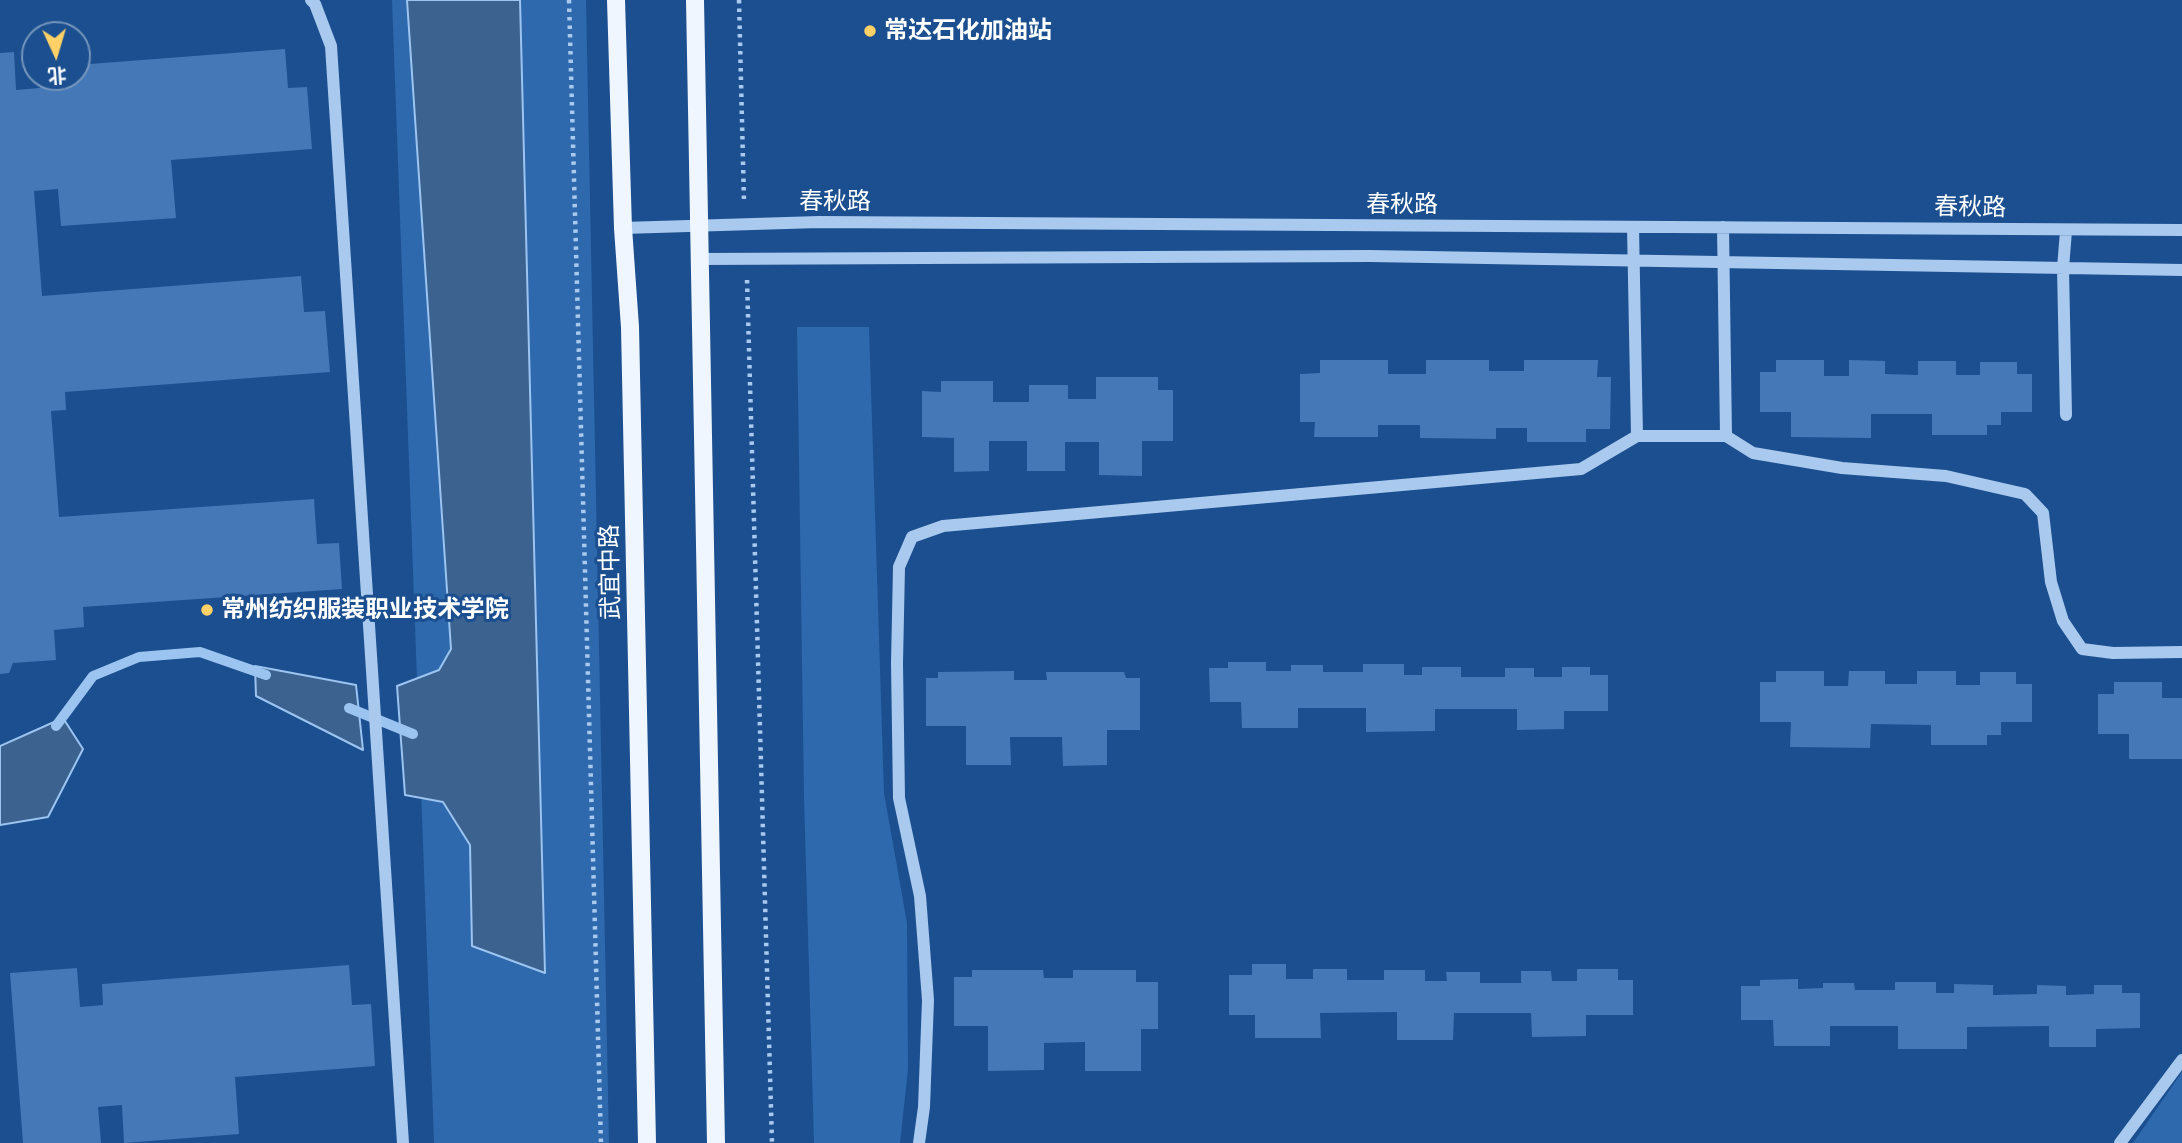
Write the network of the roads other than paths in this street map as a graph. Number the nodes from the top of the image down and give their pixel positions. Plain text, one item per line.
1 (311, 0) edge
2 (616, 0) edge
3 (695, 0) edge
4 (701, 226) junction
5 (1633, 227) junction
6 (1723, 227) junction
7 (623, 228) junction
8 (2182, 230) edge
9 (2066, 231) junction
10 (701, 258) junction
11 (1634, 260) junction
12 (1723, 262) junction
13 (2063, 268) junction
14 (2182, 270) edge
15 (2066, 415) dead end
16 (1637, 436) junction
17 (1726, 436) junction
18 (2182, 653) edge
19 (2182, 1060) edge
20 (402, 1143) edge
21 (647, 1143) edge
22 (716, 1143) edge
23 (919, 1143) edge
24 (2120, 1143) edge

1 - 20 street
2 - 7 main road, 武宜中路
3 - 4 main road
4 - 5 street, 春秋路
4 - 7 street, 春秋路
4 - 10 main road
5 - 6 street, 春秋路
5 - 11 street
6 - 9 street, 春秋路
6 - 12 street
7 - 21 main road, 武宜中路
8 - 9 street, 春秋路
9 - 13 street
10 - 11 street, 春秋路
10 - 22 main road
11 - 12 street, 春秋路
11 - 16 street
12 - 13 street, 春秋路
12 - 17 street
13 - 14 street, 春秋路
13 - 15 street
16 - 17 street
16 - 23 street
17 - 18 street
19 - 24 street

